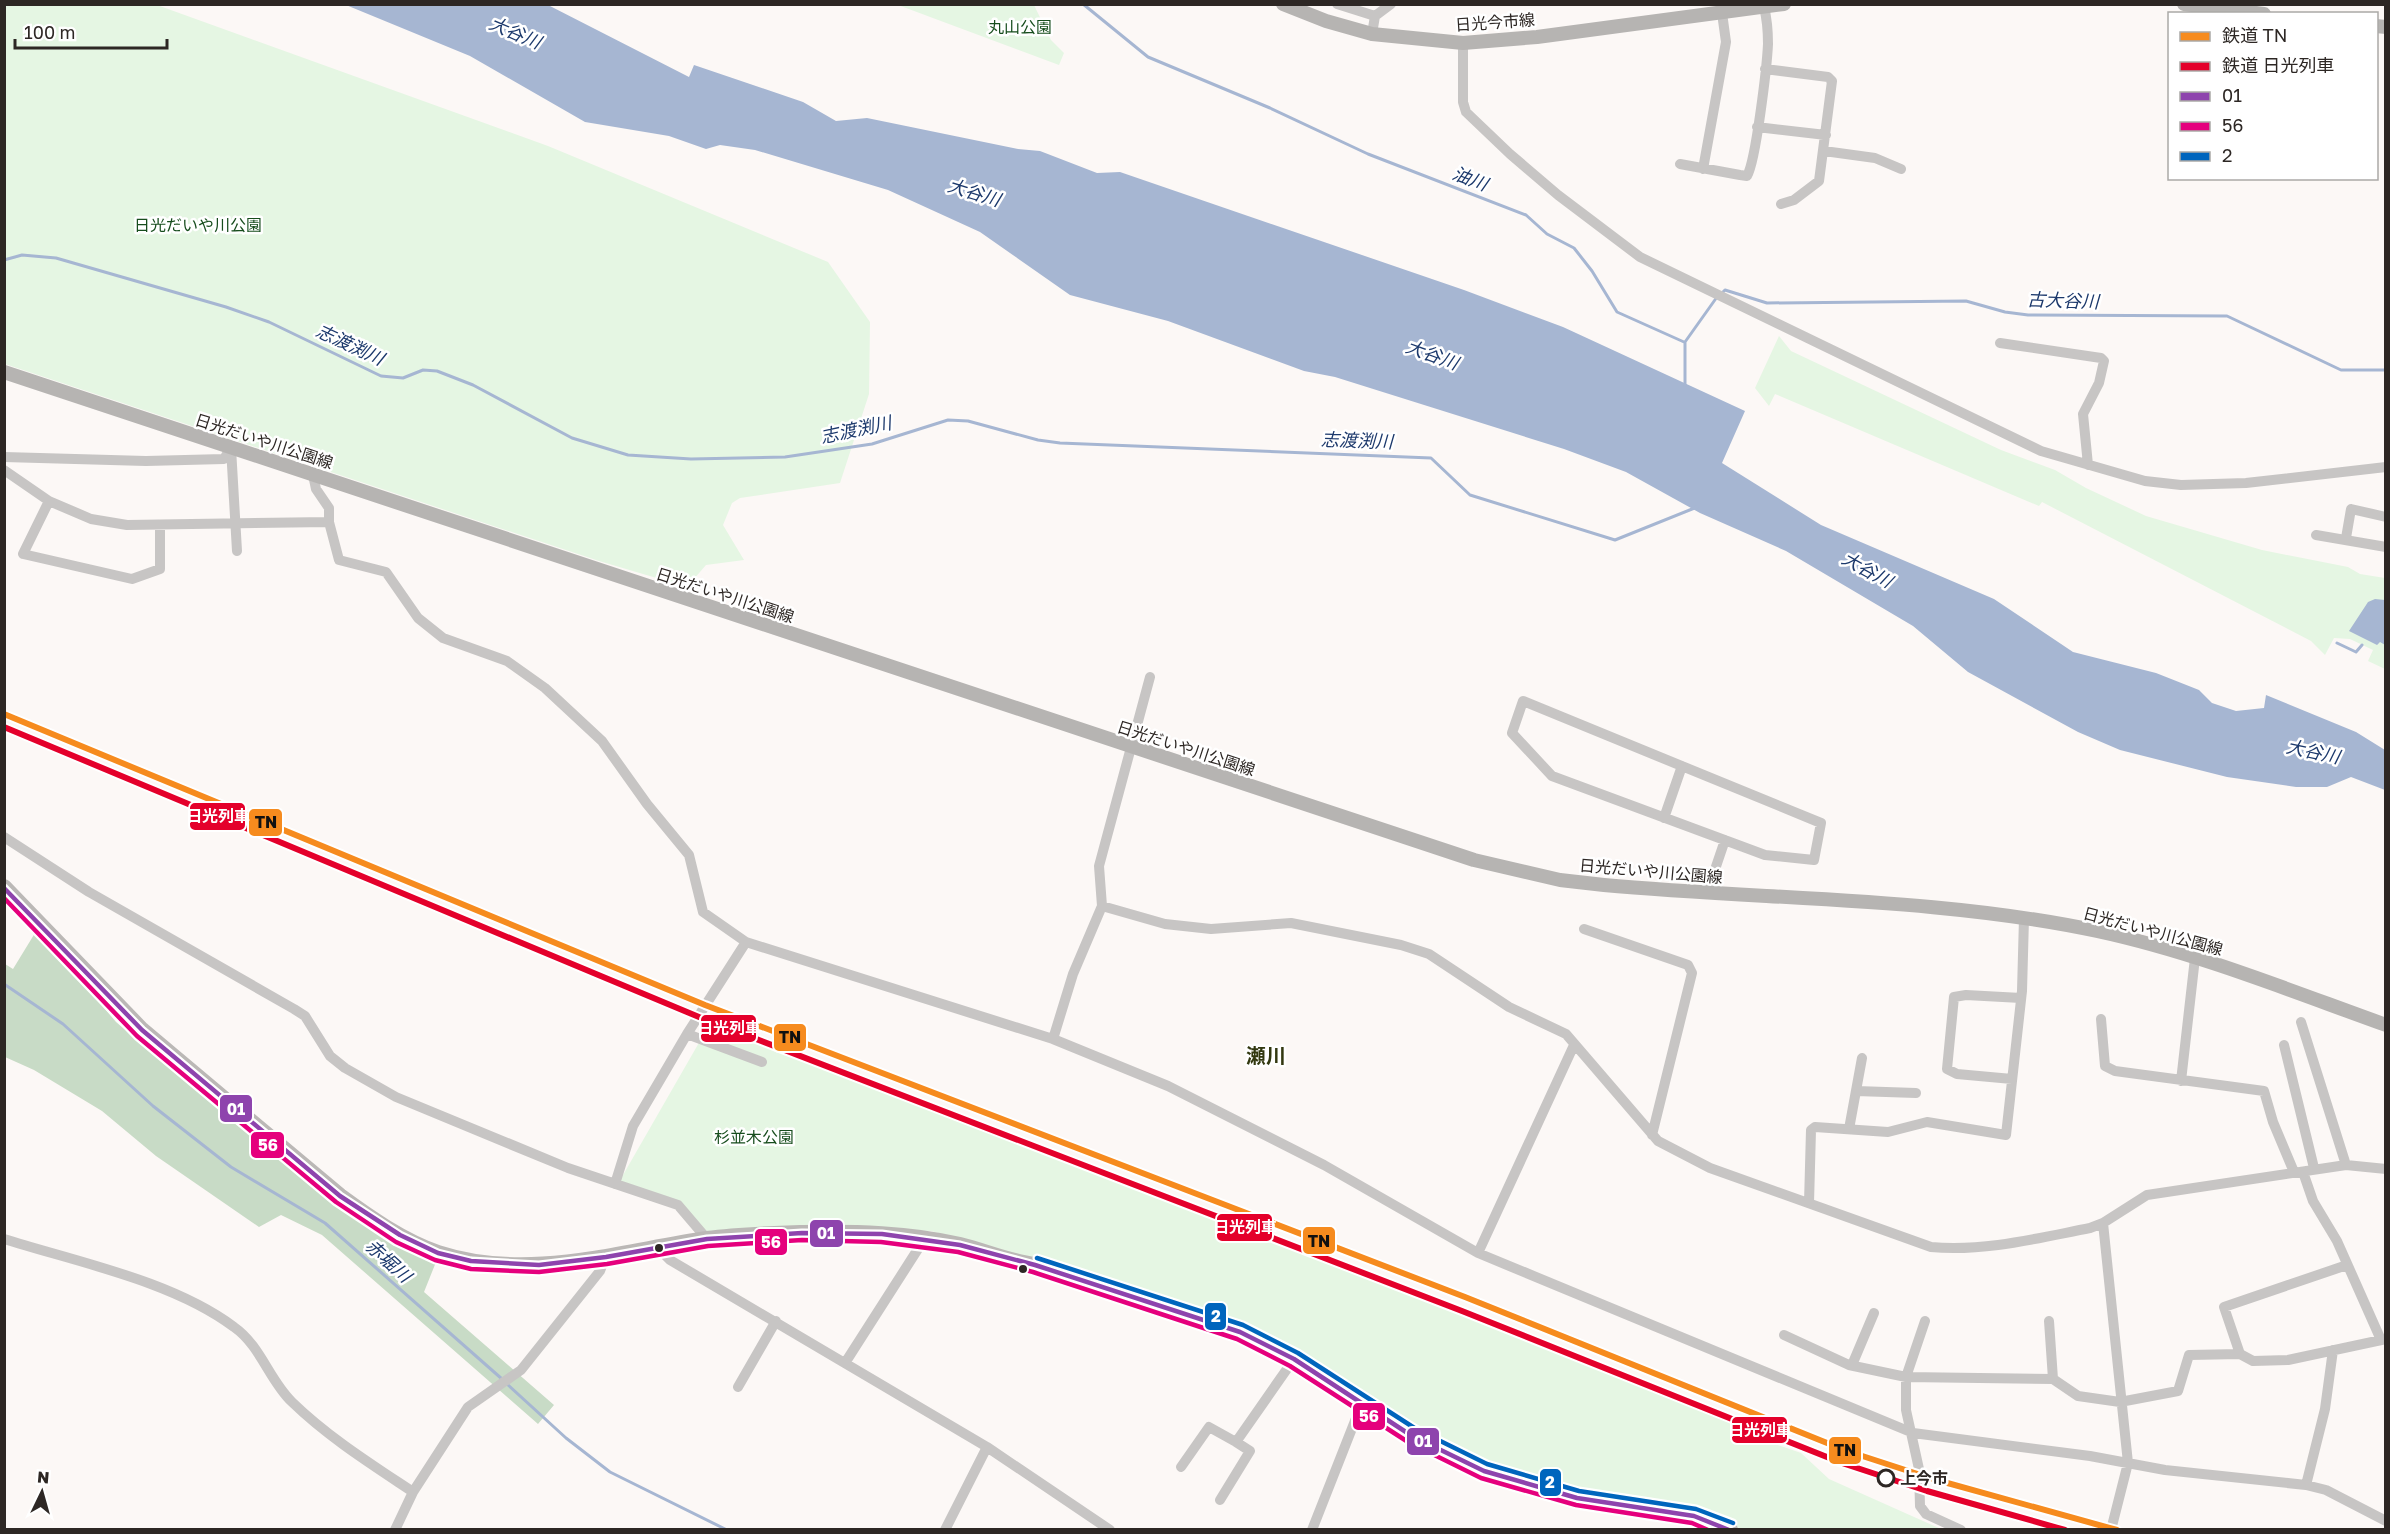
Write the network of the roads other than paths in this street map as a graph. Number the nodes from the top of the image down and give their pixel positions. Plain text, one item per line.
1 (1283, 4) edge
2 (1337, 4) edge
3 (1391, 4) edge
4 (1784, 4) edge
5 (2184, 4) edge
6 (1764, 7) junction
7 (2199, 10) edge
8 (2232, 12) edge
9 (1722, 13) junction
10 (1375, 16) junction
11 (1372, 34) junction
12 (1463, 43) junction
13 (1765, 69) junction
14 (1757, 127) junction
15 (1826, 135) junction
16 (1824, 151) junction
17 (1680, 164) dead end
18 (1703, 169) junction
19 (1901, 169) dead end
20 (1781, 204) dead end
21 (2000, 343) dead end
22 (4, 372) edge
23 (231, 447) junction
24 (4, 457) edge
25 (2088, 465) junction
26 (2385, 467) edge
27 (4, 470) edge
28 (313, 475) junction
29 (49, 501) junction
30 (2385, 517) edge
31 (236, 522) junction
32 (329, 522) junction
33 (160, 525) junction
34 (2316, 535) dead end
35 (2346, 538) junction
36 (2385, 547) edge
37 (237, 550) dead end
38 (1150, 677) dead end
39 (1133, 747) junction
40 (1682, 766) junction
41 (1664, 818) junction
42 (4, 837) edge
43 (1725, 840) junction
44 (4, 887) edge
45 (1707, 893) junction
46 (1102, 906) junction
47 (2024, 918) junction
48 (1584, 929) dead end
49 (746, 942) junction
50 (2195, 958) junction
51 (2021, 998) junction
52 (2101, 1019) dead end
53 (2301, 1022) dead end
54 (2385, 1025) edge
55 (687, 1034) junction
56 (1053, 1039) junction
57 (1574, 1045) junction
58 (2284, 1045) dead end
59 (1862, 1058) dead end
60 (762, 1062) dead end
61 (2012, 1079) junction
62 (2181, 1081) junction
63 (1856, 1090) junction
64 (1916, 1093) dead end
65 (1849, 1130) junction
66 (1652, 1134) junction
67 (2346, 1165) junction
68 (2385, 1169) edge
69 (2304, 1170) junction
70 (615, 1184) junction
71 (1809, 1203) junction
72 (2103, 1223) junction
73 (925, 1238) junction
74 (4, 1239) edge
75 (707, 1239) junction
76 (659, 1249) junction
77 (1478, 1253) junction
78 (606, 1258) junction
79 (2347, 1265) junction
80 (1874, 1313) dead end
81 (776, 1321) junction
82 (1925, 1321) dead end
83 (2049, 1321) dead end
84 (1784, 1335) dead end
85 (2383, 1339) edge
86 (2333, 1350) junction
87 (2240, 1354) junction
88 (1294, 1359) junction
89 (845, 1363) junction
90 (1852, 1365) junction
91 (1906, 1377) junction
92 (2053, 1379) junction
93 (738, 1387) dead end
94 (2120, 1402) junction
95 (1362, 1403) junction
96 (1913, 1433) junction
97 (1236, 1442) junction
98 (987, 1447) junction
99 (2128, 1463) junction
100 (1180, 1467) dead end
101 (2306, 1485) junction
102 (413, 1492) junction
103 (1220, 1500) dead end
104 (2385, 1521) edge
105 (1958, 1528) edge
106 (395, 1530) edge
107 (945, 1530) edge
108 (1110, 1530) edge
109 (1312, 1530) edge
110 (1730, 1530) edge
111 (2111, 1530) edge

1 - 11 main road, 日光今市線
2 - 10 street
3 - 10 street
4 - 6 main road, 日光今市線
5 - 7 main road
6 - 9 main road, 日光今市線
6 - 13 street
7 - 8 main road
9 - 12 main road, 日光今市線
9 - 18 street
10 - 11 street
11 - 12 main road, 日光今市線
12 - 25 street
13 - 14 street
13 - 15 street
14 - 15 street
14 - 18 street
15 - 16 street
16 - 19 street
16 - 20 street
17 - 18 street
21 - 25 street
22 - 23 main road, 日光だいや川公園線
23 - 24 street
23 - 28 main road, 日光だいや川公園線
23 - 31 street
25 - 26 street
27 - 29 street
28 - 32 street
28 - 39 main road, 日光だいや川公園線
29 - 33 street
29 - 33 street
30 - 35 street
31 - 32 street
31 - 33 street
31 - 37 street
32 - 49 street
34 - 35 street
35 - 36 street
38 - 39 street
39 - 45 main road, 日光だいや川公園線
39 - 46 street
40 - 41 street
40 - 41 street
40 - 43 street
41 - 43 street
42 - 70 street
43 - 45 street
44 - 78 highway
45 - 47 main road, 日光だいや川公園線
46 - 56 street
46 - 57 street
47 - 50 main road, 日光だいや川公園線
47 - 51 street
48 - 66 street
49 - 55 street
49 - 56 street
50 - 54 main road, 日光だいや川公園線
50 - 62 street
51 - 61 street
51 - 61 street
52 - 62 street
53 - 67 street
55 - 60 street
55 - 70 street
56 - 77 street
57 - 66 street
57 - 77 street
58 - 69 street
59 - 63 street
61 - 65 street
62 - 69 street
63 - 64 street
63 - 65 street
65 - 71 street
66 - 71 street
67 - 68 street
67 - 69 street
69 - 72 street
69 - 79 street
70 - 75 street
71 - 72 street
72 - 94 street
73 - 75 highway
73 - 88 highway
73 - 89 street
74 - 102 street
75 - 76 highway
76 - 78 highway
76 - 81 street
77 - 96 street
78 - 102 street
79 - 85 street
79 - 87 street
80 - 90 street
81 - 89 street
81 - 93 street
82 - 91 street
83 - 92 street
84 - 90 street
85 - 86 street
86 - 87 street
86 - 101 street
87 - 94 street
88 - 95 highway
88 - 97 street
89 - 98 street
90 - 91 street
91 - 92 street
91 - 96 street
92 - 94 street
94 - 99 street
95 - 109 street
95 - 110 highway
96 - 99 street
96 - 105 street
97 - 100 street
97 - 103 street
98 - 107 street
98 - 108 street
99 - 101 street
99 - 111 street
101 - 104 street
102 - 106 street

